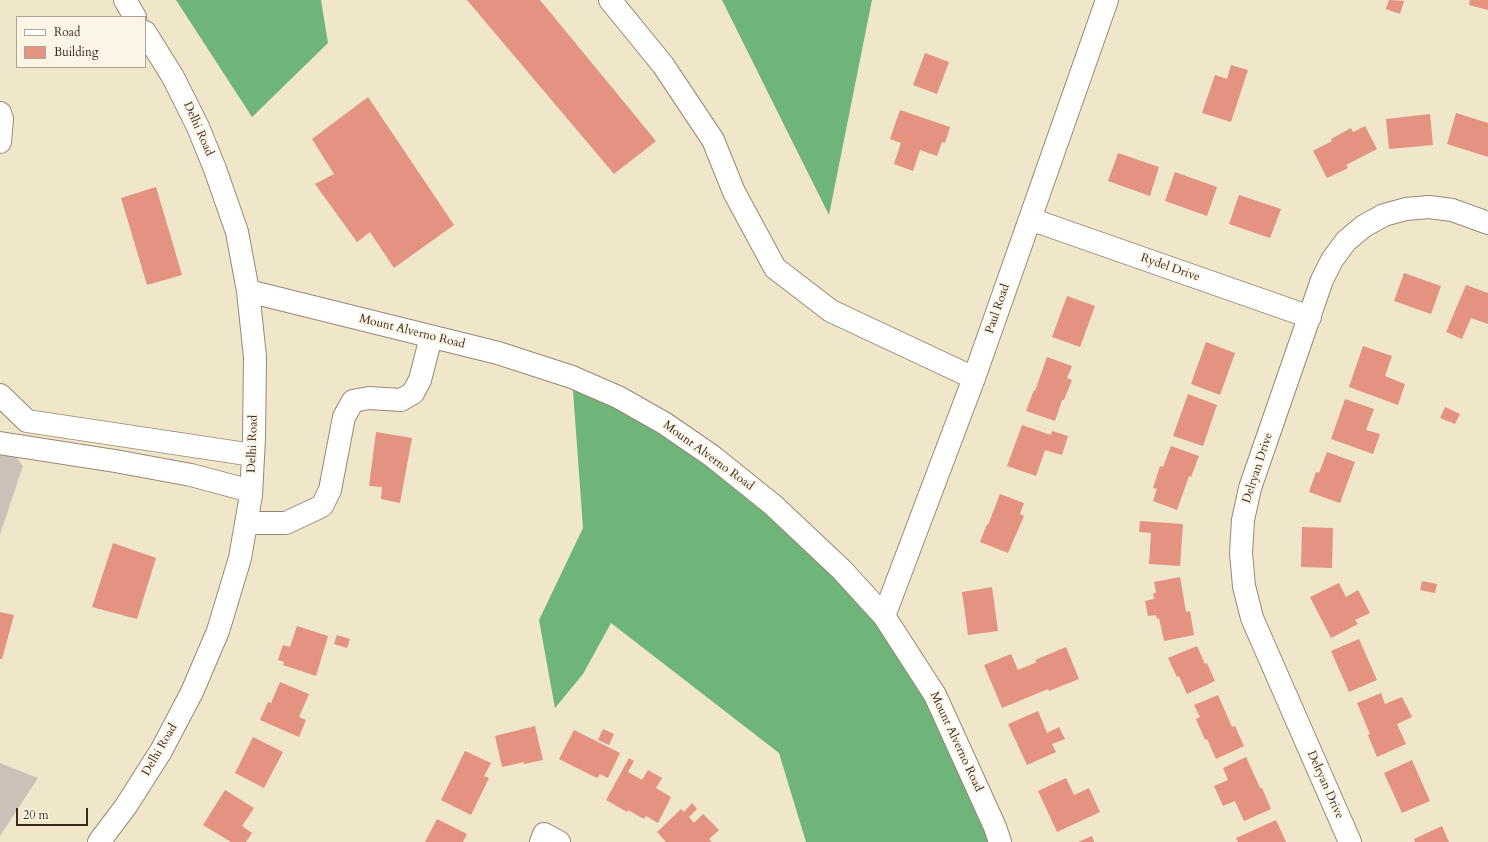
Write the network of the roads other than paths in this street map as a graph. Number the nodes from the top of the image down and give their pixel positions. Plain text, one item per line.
1 (125, 0) edge
2 (610, 0) edge
3 (1107, 0) edge
4 (134, 16) edge
5 (146, 34) edge
6 (0, 113) edge
7 (0, 142) edge
8 (1030, 219) junction
9 (1488, 223) edge
10 (248, 291) junction
11 (1310, 317) junction
12 (431, 337) junction
13 (974, 378) junction
14 (0, 395) edge
15 (0, 443) edge
16 (253, 455) junction
17 (251, 491) junction
18 (246, 524) junction
19 (884, 616) junction
20 (99, 842) edge
21 (1000, 842) edge
22 (1350, 842) edge

1 - 4 street
2 - 13 street
3 - 8 street, Paul Road
5 - 10 street, Delhi Road
6 - 7 street
8 - 11 street, Rydel Drive
8 - 13 street, Paul Road
9 - 11 street, Delryan Drive
10 - 12 street, Mount Alverno Road
10 - 16 street, Delhi Road
11 - 22 street, Delryan Drive
12 - 18 street
12 - 19 street, Mount Alverno Road
13 - 19 street, Paul Road
14 - 16 street
15 - 17 street
16 - 17 street, Delhi Road
17 - 18 street, Delhi Road
18 - 20 street, Delhi Road
19 - 21 street, Mount Alverno Road

